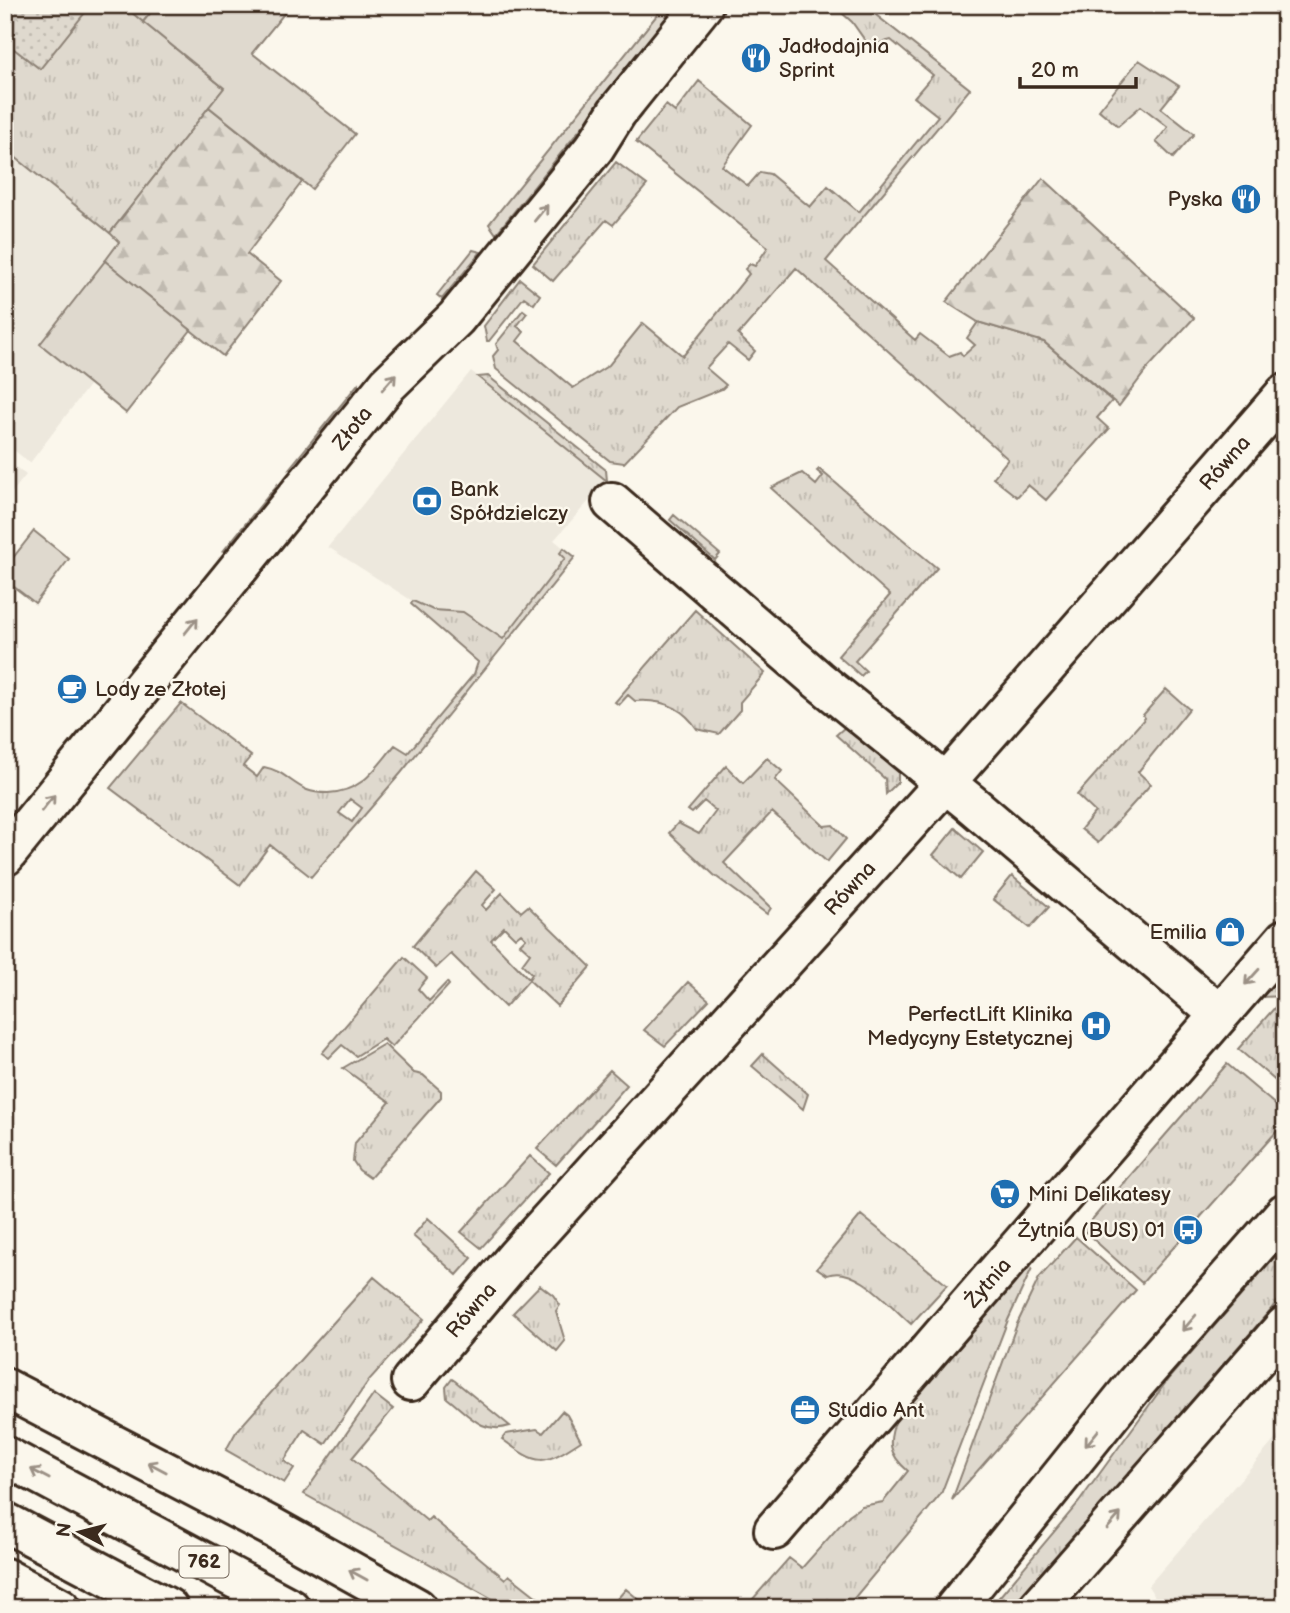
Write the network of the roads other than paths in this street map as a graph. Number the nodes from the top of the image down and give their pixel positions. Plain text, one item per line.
1 (702, 5) edge
2 (1285, 394) edge
3 (612, 502) dead end
4 (945, 783) junction
5 (5, 856) edge
6 (1285, 939) edge
7 (1219, 1014) junction
8 (1285, 1213) edge
9 (1285, 1326) edge
10 (411, 1381) dead end
11 (5, 1388) edge
12 (5, 1456) edge
13 (5, 1522) edge
14 (774, 1530) dead end
15 (5, 1578) edge
16 (61, 1608) edge
17 (168, 1608) edge
18 (290, 1608) edge
19 (417, 1608) edge
20 (955, 1608) edge
21 (1038, 1608) edge

5 -> 1 street, Złota
2 - 4 street, Równa
3 - 4 street
4 - 7 street
4 - 10 street, Równa
6 -> 7 street, Żytnia
7 - 14 street, Żytnia
8 -> 20 street
21 -> 9 street
19 -> 11 street
18 -> 12 street, 762
13 - 17 street
15 - 16 street

